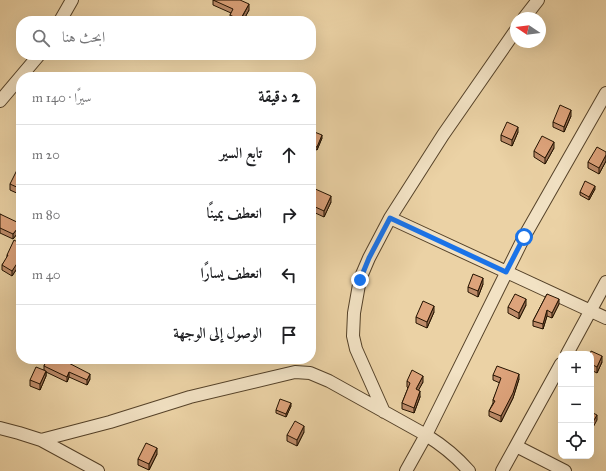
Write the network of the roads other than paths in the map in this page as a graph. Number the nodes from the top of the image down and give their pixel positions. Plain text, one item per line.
1 (538, 0) edge
2 (70, 2) edge
3 (529, 12) edge
4 (63, 16) edge
5 (510, 39) edge
6 (35, 60) edge
7 (25, 72) edge
8 (16, 82) edge
9 (606, 93) edge
10 (0, 101) edge
11 (390, 218) junction
12 (506, 272) junction
13 (606, 282) edge
14 (591, 310) junction
15 (606, 318) edge
16 (569, 351) edge
17 (558, 369) edge
18 (384, 412) junction
19 (0, 428) edge
20 (426, 435) junction
21 (41, 440) junction
22 (516, 446) junction
23 (98, 471) edge
24 (406, 471) edge
25 (469, 471) edge
26 (502, 471) edge
27 (565, 471) edge

1 - 3 street
2 - 4 street
5 - 11 street
6 - 7 street
8 - 10 street
9 - 12 street
11 - 12 street
11 - 18 street
12 - 14 street
12 - 20 street
13 - 14 street
14 - 15 street
14 - 16 street
17 - 22 street
18 - 20 street
18 - 21 street
19 - 21 street
20 - 24 street
20 - 25 street
21 - 23 street
22 - 26 street
22 - 27 street

